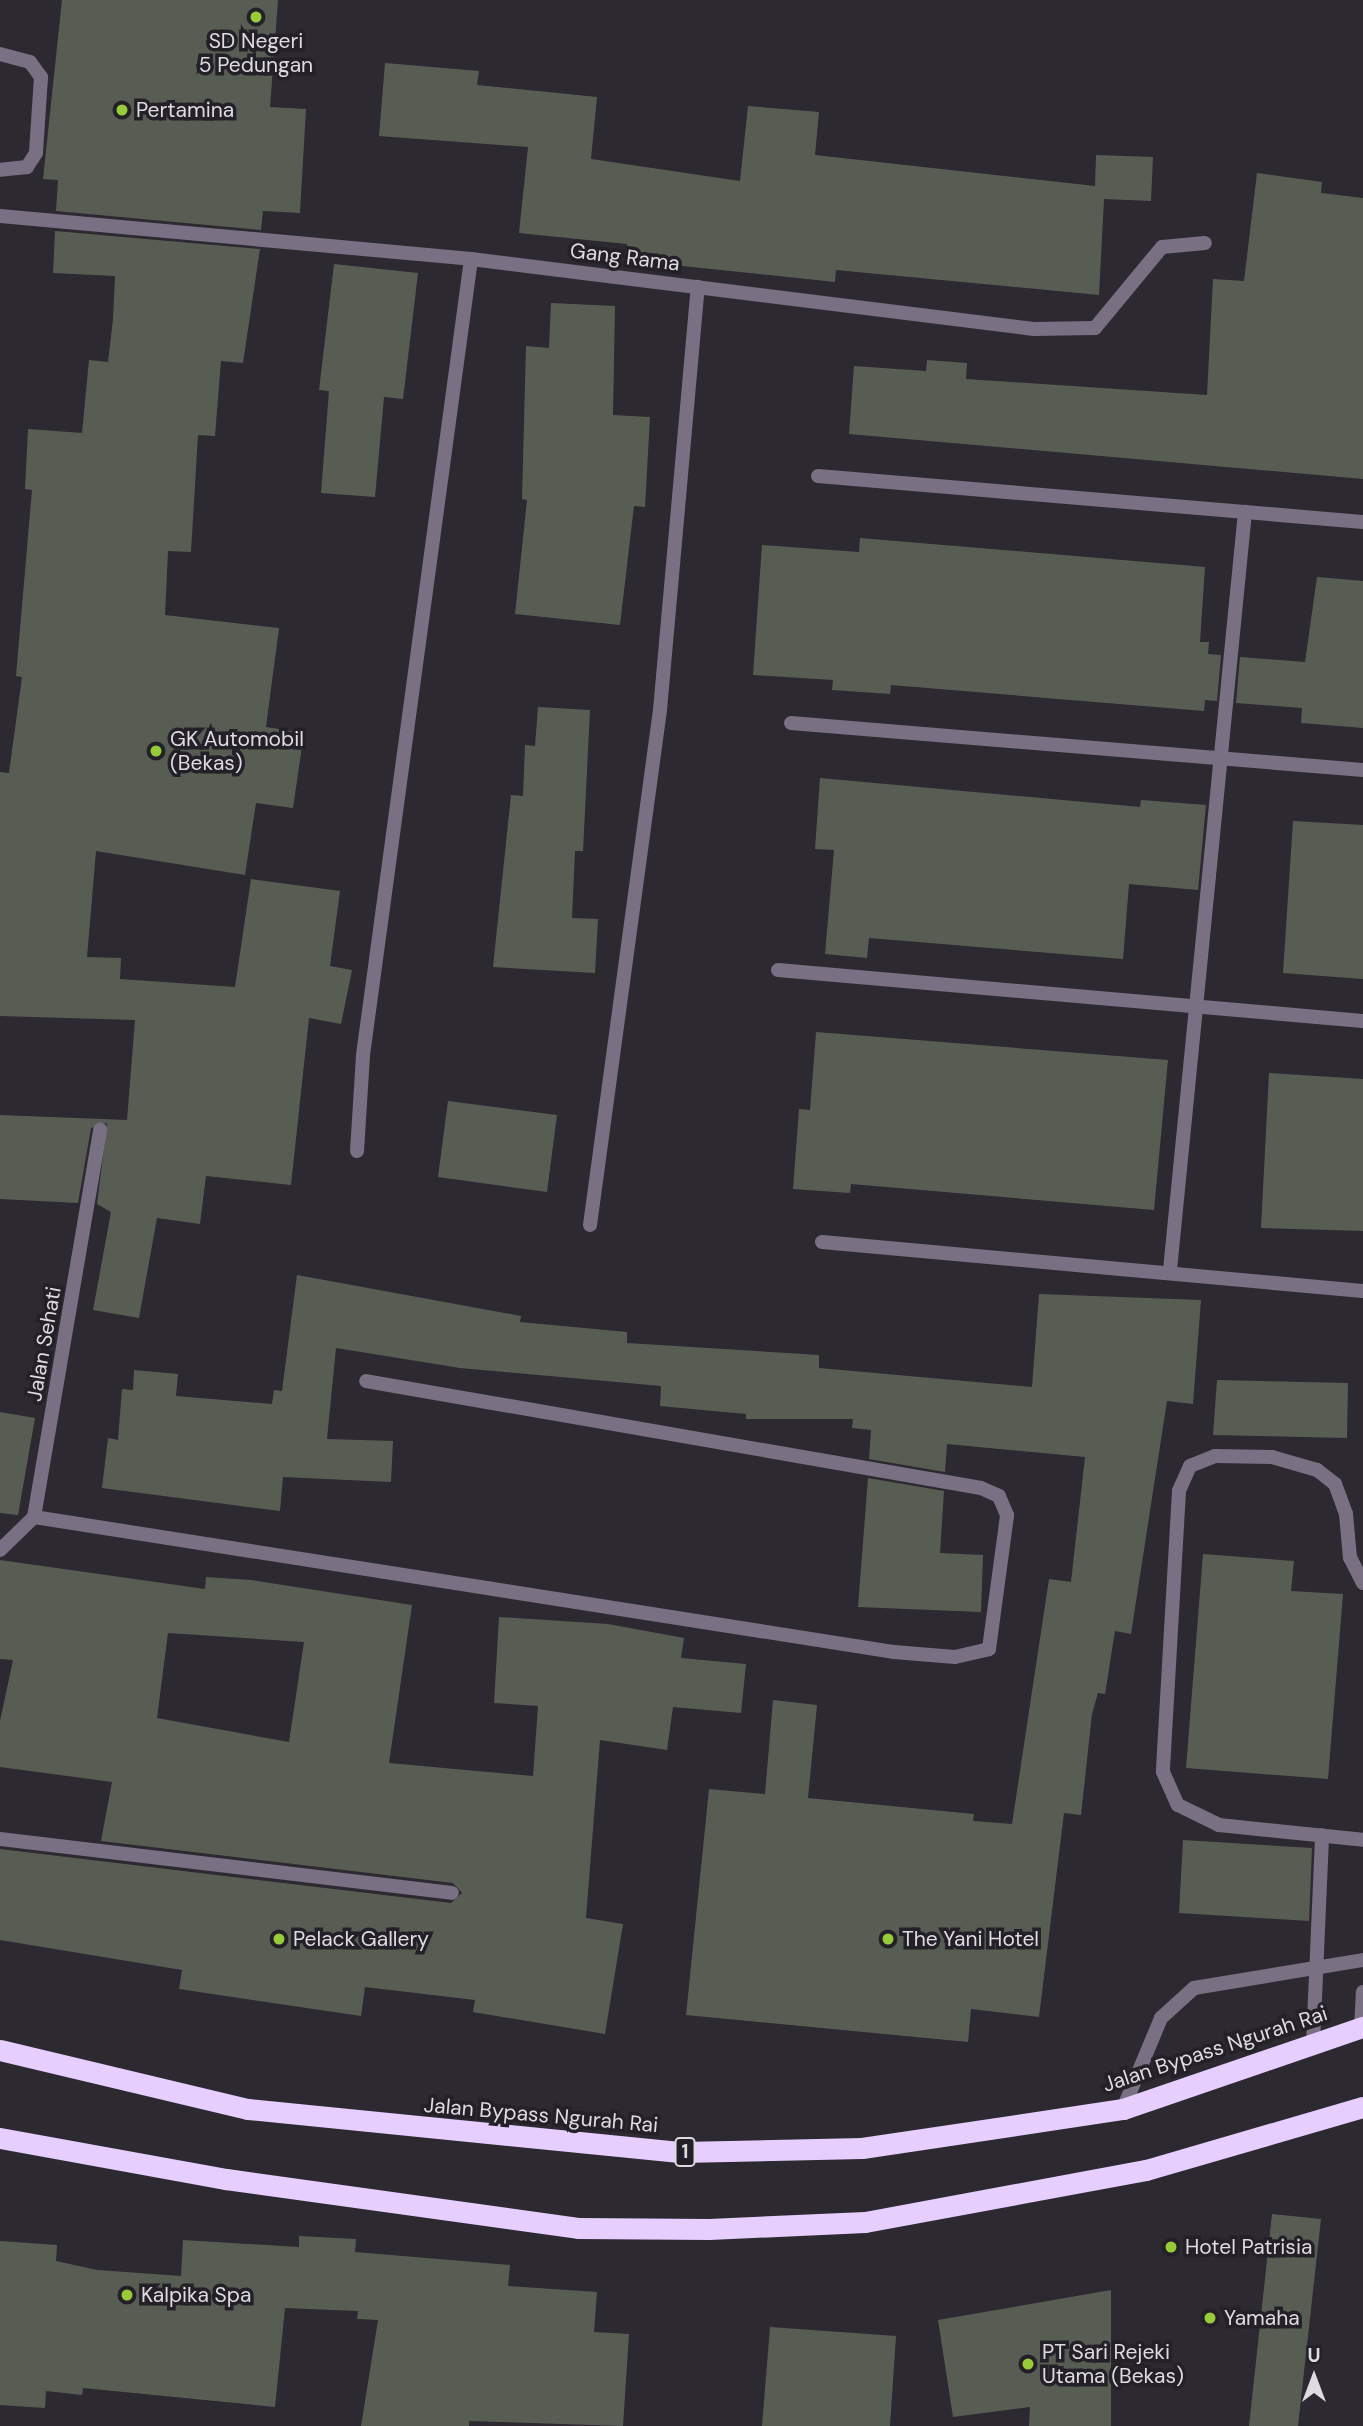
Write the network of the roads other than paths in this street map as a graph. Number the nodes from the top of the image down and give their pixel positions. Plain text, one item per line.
1 (0, 54) edge
2 (0, 170) edge
3 (0, 216) edge
4 (1205, 243) dead end
5 (471, 259) junction
6 (698, 287) junction
7 (818, 477) dead end
8 (1245, 512) junction
9 (1363, 522) edge
10 (791, 723) dead end
11 (1220, 758) junction
12 (1363, 770) edge
13 (778, 970) dead end
14 (1195, 1006) junction
15 (1363, 1021) edge
16 (100, 1130) dead end
17 (357, 1151) dead end
18 (590, 1225) dead end
19 (822, 1242) dead end
20 (1170, 1270) junction
21 (1363, 1291) edge
22 (366, 1381) dead end
23 (34, 1517) junction
24 (0, 1550) edge
25 (1363, 1583) edge
26 (1322, 1835) junction
27 (0, 1839) edge
28 (1363, 1840) edge
29 (452, 1893) dead end
30 (1363, 1960) edge
31 (1317, 1966) junction
32 (1363, 1992) edge
33 (1362, 2027) edge
34 (1314, 2043) junction
35 (0, 2050) edge
36 (1363, 2108) edge
37 (1124, 2109) junction
38 (0, 2138) edge

1 - 2 street
3 - 5 street, Gang Rama
4 - 6 street, Gang Rama
5 - 6 street, Gang Rama
5 - 17 street
6 - 18 street
7 - 8 street
8 - 9 street
8 - 11 street
10 - 11 street
11 - 12 street
11 - 14 street
13 - 14 street
14 - 15 street
14 - 20 street
16 - 23 street, Jalan Sehati
19 - 20 street
20 - 21 street
22 - 23 street
23 - 24 street
25 - 26 street
26 - 28 street
26 - 31 street
27 - 29 street
30 - 31 street
31 - 34 street
31 - 37 street
32 - 33 street
33 - 34 highway, Jalan Bypass Ngurah Rai / 1
34 - 37 highway, Jalan Bypass Ngurah Rai / 1
35 - 37 highway, Jalan Bypass Ngurah Rai / 1
36 - 38 highway

